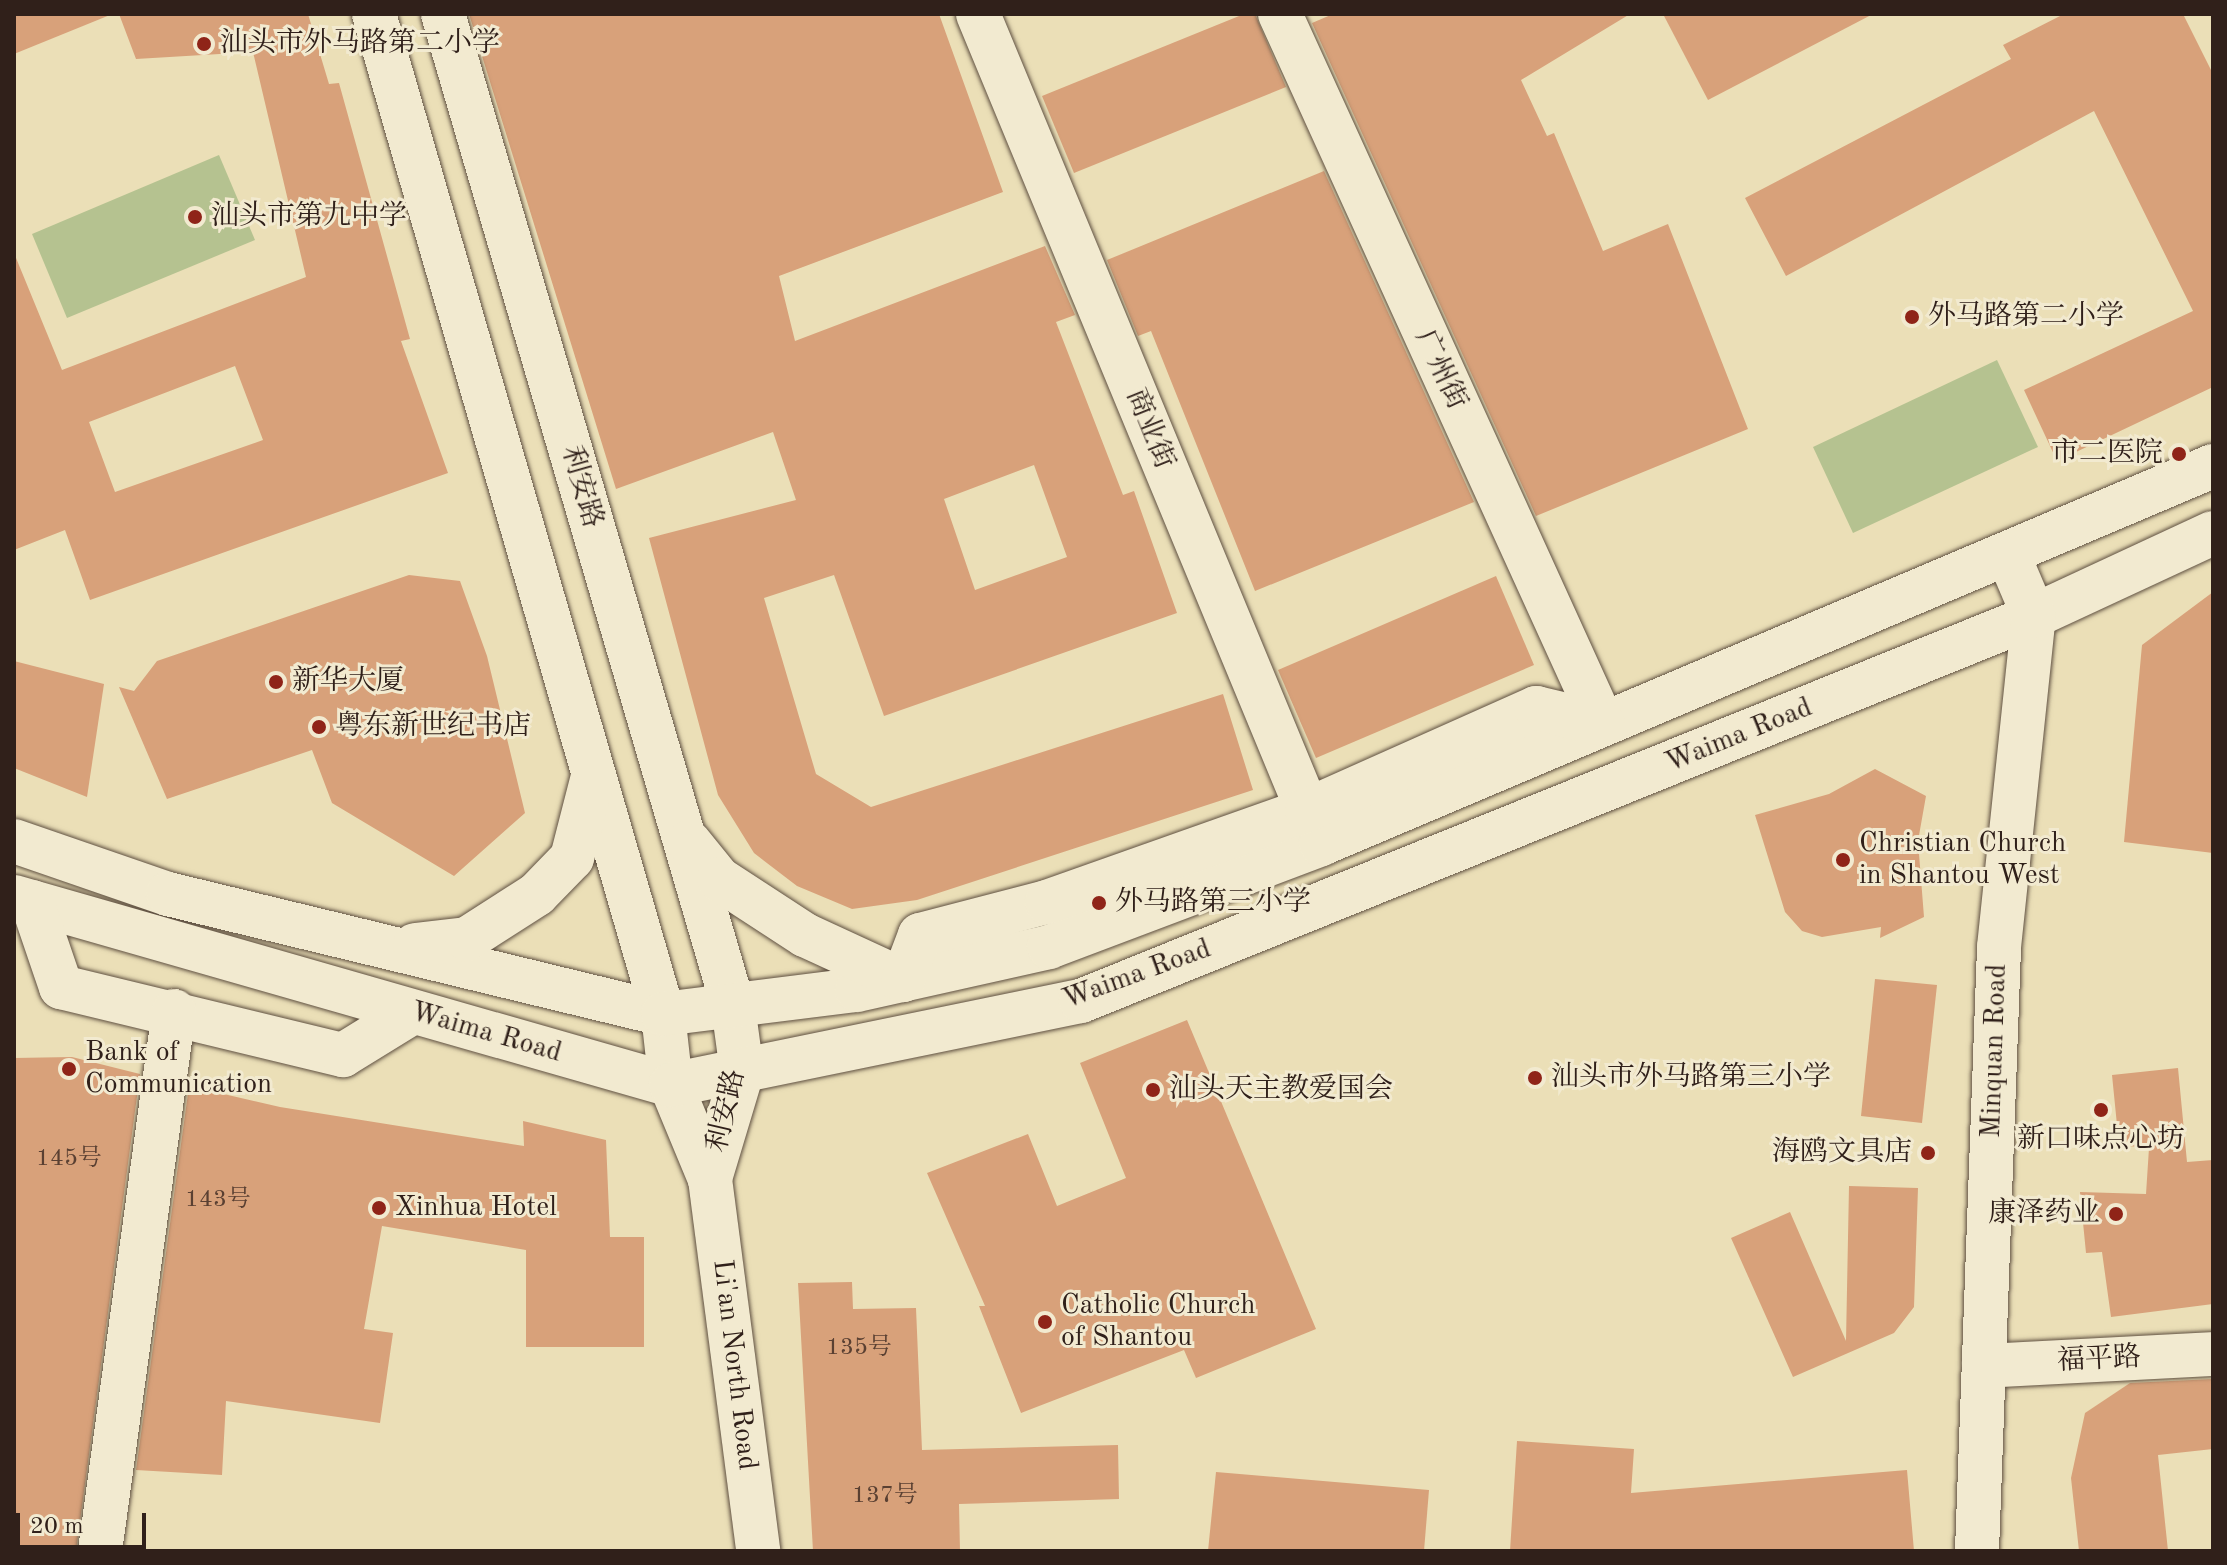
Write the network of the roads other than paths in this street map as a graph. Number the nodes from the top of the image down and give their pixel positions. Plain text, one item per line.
1 (374, 14) edge
2 (443, 14) edge
3 (978, 14) edge
4 (1280, 14) edge
5 (2213, 466) edge
6 (2213, 533) edge
7 (2009, 557) junction
8 (2034, 616) junction
9 (1603, 724) junction
10 (594, 774) junction
11 (1314, 827) junction
12 (683, 835) junction
13 (14, 841) edge
14 (23, 899) edge
15 (390, 948) junction
16 (903, 980) junction
17 (733, 1006) junction
18 (174, 1011) junction
19 (413, 1012) junction
20 (663, 1014) junction
21 (742, 1072) junction
22 (671, 1085) junction
23 (710, 1179) junction
24 (2213, 1354) edge
25 (1984, 1366) junction
26 (100, 1551) edge
27 (758, 1551) edge
28 (1977, 1551) edge

1 - 10 street, 利安路
2 - 12 street, 利安路
3 - 11 street, 商业街
4 - 9 street, 广州街
5 - 7 street, Waima Road
6 - 8 street, Waima Road
7 - 8 street, Minquan Road
7 - 9 street, Waima Road
8 - 21 street, Waima Road
8 - 25 street, Minquan Road
9 - 11 street, Waima Road
10 - 15 street
10 - 20 street, 利安路
11 - 16 street, Waima Road
12 - 16 street
12 - 17 street, 利安路
13 - 15 street, Waima Road
14 - 18 street
14 - 19 street, Waima Road
15 - 20 street, Waima Road
16 - 17 street, Waima Road
17 - 20 street, Waima Road
17 - 21 street, 利安路
18 - 19 street
18 - 26 street
19 - 22 street, Waima Road
20 - 22 street, 利安路
21 - 22 street, Waima Road
21 - 23 street, 利安路
22 - 23 street, 利安路
23 - 27 street, Li'an North Road
24 - 25 street, 福平路
25 - 28 street, Minquan Road

